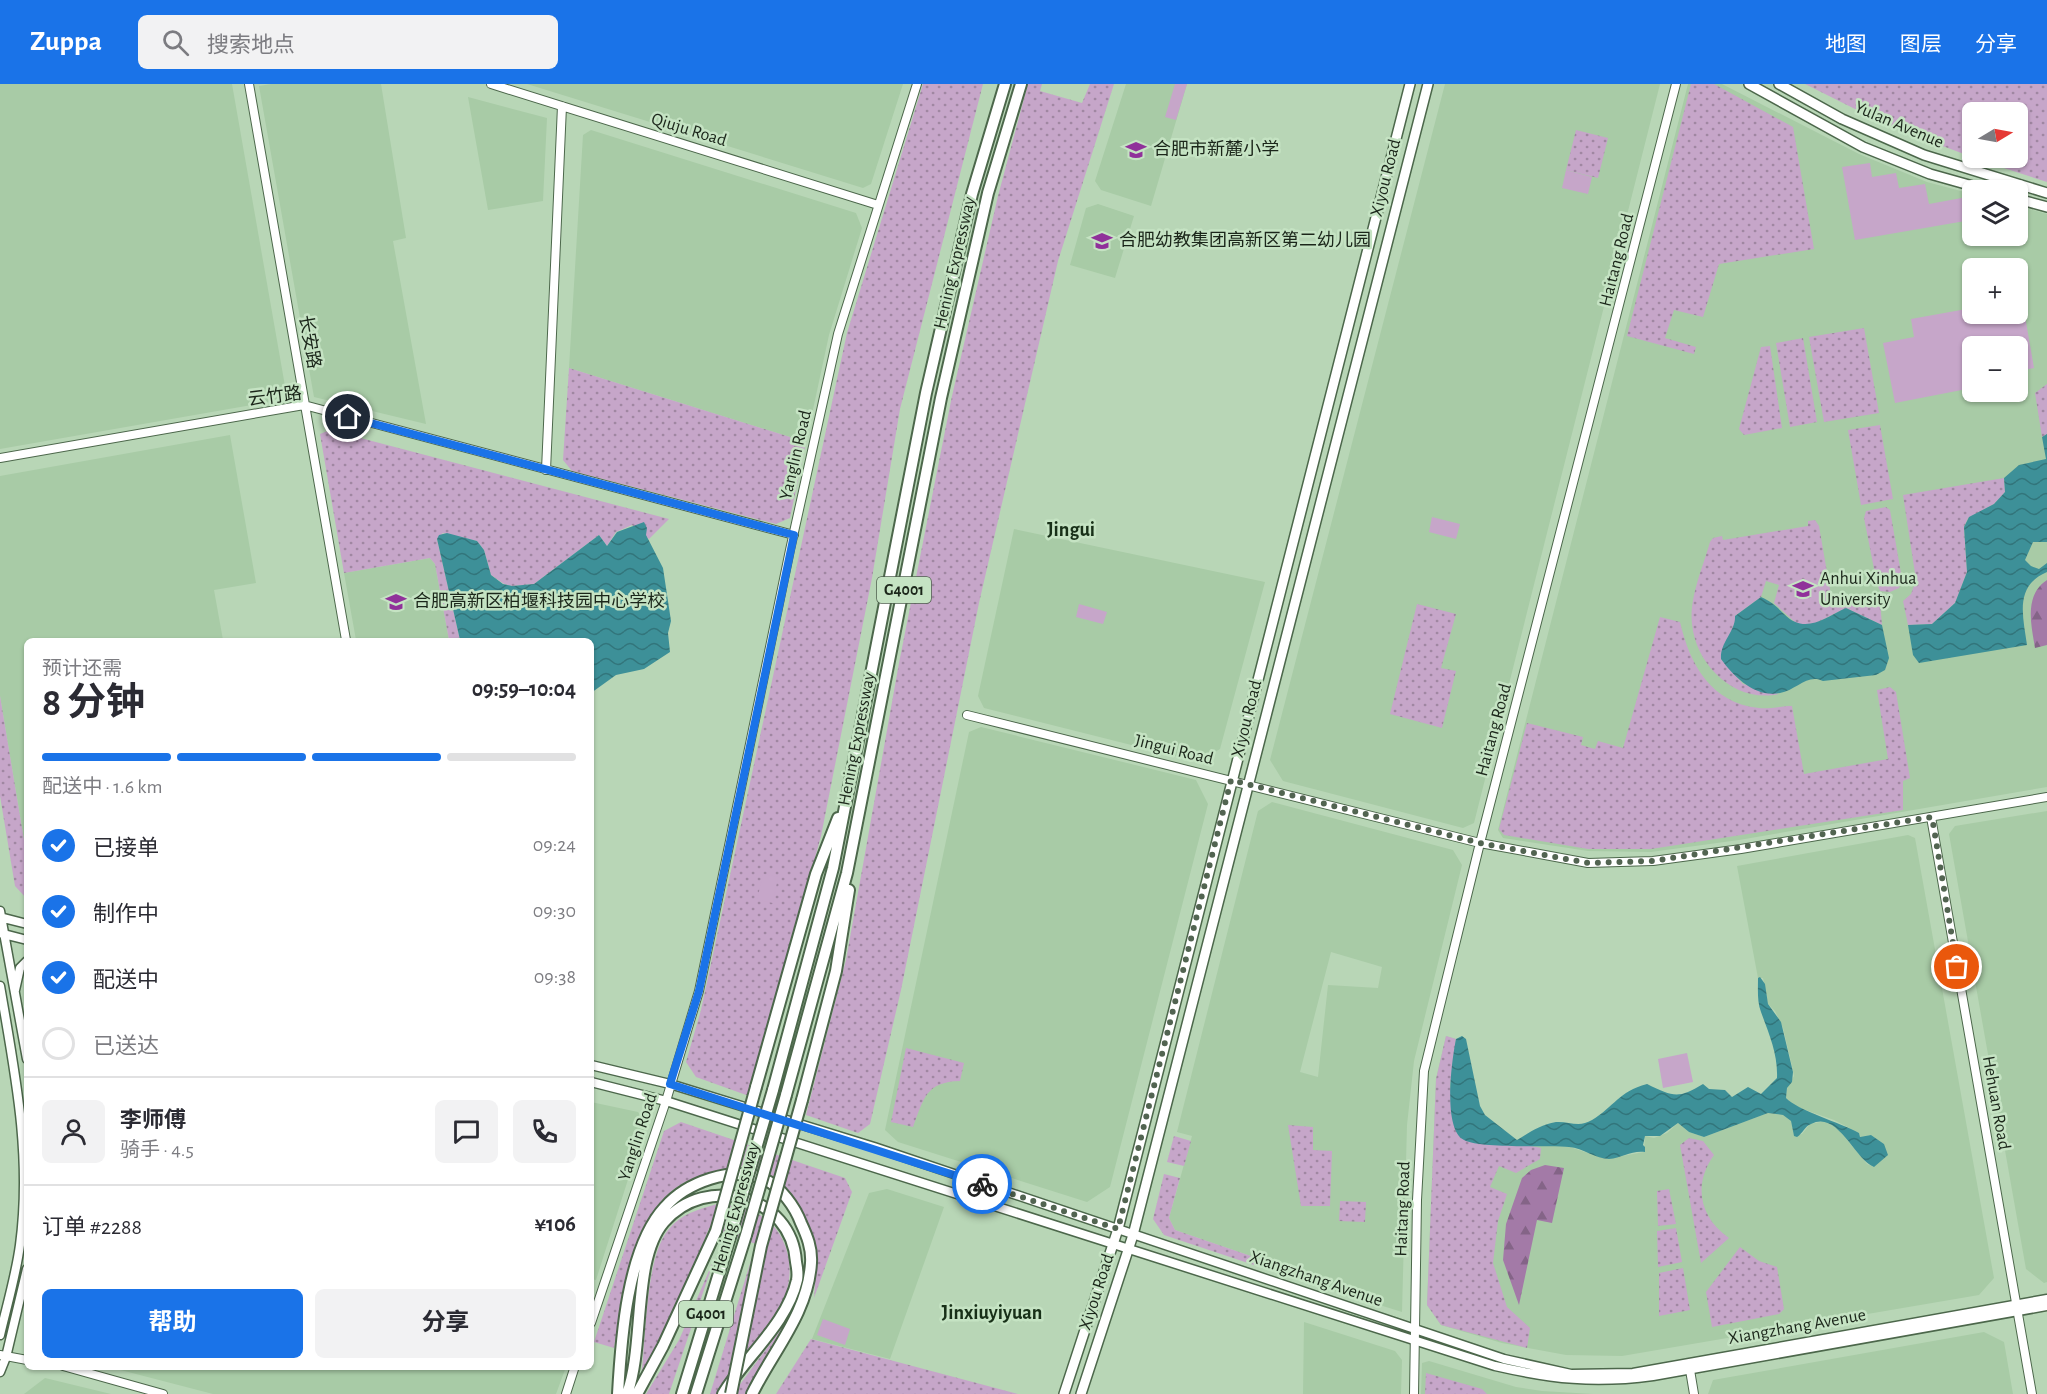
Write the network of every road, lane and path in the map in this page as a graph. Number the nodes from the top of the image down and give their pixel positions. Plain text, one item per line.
1 (249, 84) edge
2 (490, 84) edge
3 (917, 84) edge
4 (1005, 84) edge
5 (1021, 84) edge
6 (1410, 84) edge
7 (1428, 84) edge
8 (1676, 84) edge
9 (1749, 84) edge
10 (1779, 84) edge
11 (562, 106) junction
12 (1962, 183) edge
13 (2047, 193) edge
14 (2028, 202) edge
15 (878, 205) junction
16 (2047, 207) edge
17 (304, 405) junction
18 (0, 458) edge
19 (546, 470) junction
20 (794, 535) junction
21 (346, 638) edge
22 (967, 715) dead end
23 (1231, 780) junction
24 (1247, 784) junction
25 (848, 793) junction
26 (2047, 797) edge
27 (862, 798) junction
28 (1932, 817) junction
29 (1480, 843) junction
30 (0, 915) edge
31 (24, 923) edge
32 (1, 934) edge
33 (24, 939) edge
34 (24, 964) edge
35 (0, 986) edge
36 (14, 993) junction
37 (24, 1044) edge
38 (594, 1066) edge
39 (594, 1083) edge
40 (670, 1084) junction
41 (666, 1101) junction
42 (1118, 1229) junction
43 (1133, 1235) junction
44 (1114, 1243) junction
45 (1129, 1248) junction
46 (24, 1280) edge
47 (2047, 1299) edge
48 (2047, 1306) edge
49 (2016, 1308) junction
50 (594, 1314) edge
51 (1416, 1330) junction
52 (0, 1335) edge
53 (1415, 1340) junction
54 (3, 1356) edge
55 (24, 1360) edge
56 (1689, 1366) junction
57 (77, 1370) edge
58 (575, 1370) edge
59 (0, 1372) edge
60 (163, 1394) edge
61 (566, 1394) edge
62 (618, 1394) edge
63 (627, 1394) edge
64 (637, 1394) edge
65 (682, 1394) edge
66 (696, 1394) edge
67 (723, 1394) edge
68 (731, 1394) edge
69 (752, 1394) edge
70 (1064, 1394) edge
71 (1081, 1394) edge
72 (1414, 1394) edge
73 (1694, 1394) edge
74 (2031, 1394) edge

1 - 17 street, 长安路
2 - 11 street, Qiuju Road
3 - 15 street, Yanglin Road
4 - 25 highway, Hening Expressway / G4001
5 - 27 highway, Hening Expressway / G4001
6 - 23 main road, Xiyou Road
7 - 24 main road, Xiyou Road
8 - 29 street, Haitang Road
9 - 12 main road, Yulan Avenue
10 - 13 main road, Yulan Avenue
11 - 15 street, Qiuju Road
11 - 19 street
14 - 16 main road
15 - 20 street, Yanglin Road
17 - 18 street, 云竹路
17 - 19 street, 云竹路
17 - 21 street, 长安路
19 - 20 street, 云竹路
20 - 40 street, Yanglin Road
22 - 23 street, Jingui Road
23 - 24 street, Jingui Road
23 - 42 main road, Xiyou Road
24 - 29 street, Jingui Road
24 - 43 main road, Xiyou Road
25 - 64 highway, bridge
25 - 65 highway, Hening Expressway / G4001, bridge
26 - 28 street, Jingui Road
27 - 66 highway, Hening Expressway / G4001, bridge
27 - 68 highway, bridge
28 - 29 street, Jingui Road
28 - 49 street, Hehuan Road
29 - 51 street, Haitang Road
30 - 31 main road
30 - 32 main road
32 - 33 main road
32 - 36 main road
34 - 36 main road
35 - 52 main road
36 - 37 main road
38 - 40 main road, Xiangzhang Avenue
39 - 41 main road, Xiangzhang Avenue
40 - 41 street, Yanglin Road
40 - 42 main road, Xiangzhang Avenue
41 - 44 main road, Xiangzhang Avenue
41 - 50 street, Yanglin Road
42 - 43 main road, Xiangzhang Avenue
42 - 44 main road, Xiyou Road
43 - 45 main road, Xiyou Road
43 - 51 main road, Xiangzhang Avenue
44 - 45 main road, Xiangzhang Avenue
44 - 70 main road, Xiyou Road
45 - 53 main road, Xiangzhang Avenue
45 - 71 main road, Xiyou Road
46 - 54 main road
47 - 49 main road, Xiangzhang Avenue
48 - 49 main road, Xiangzhang Avenue
49 - 56 main road, Xiangzhang Avenue
49 - 74 street, Hehuan Road
51 - 53 street, Haitang Road
51 - 56 main road, Xiangzhang Avenue
53 - 56 main road, Xiangzhang Avenue
53 - 72 street, Haitang Road
54 - 55 street
54 - 59 main road
56 - 73 street
57 - 60 street
58 - 61 street
62 - 69 highway
63 - 67 highway

